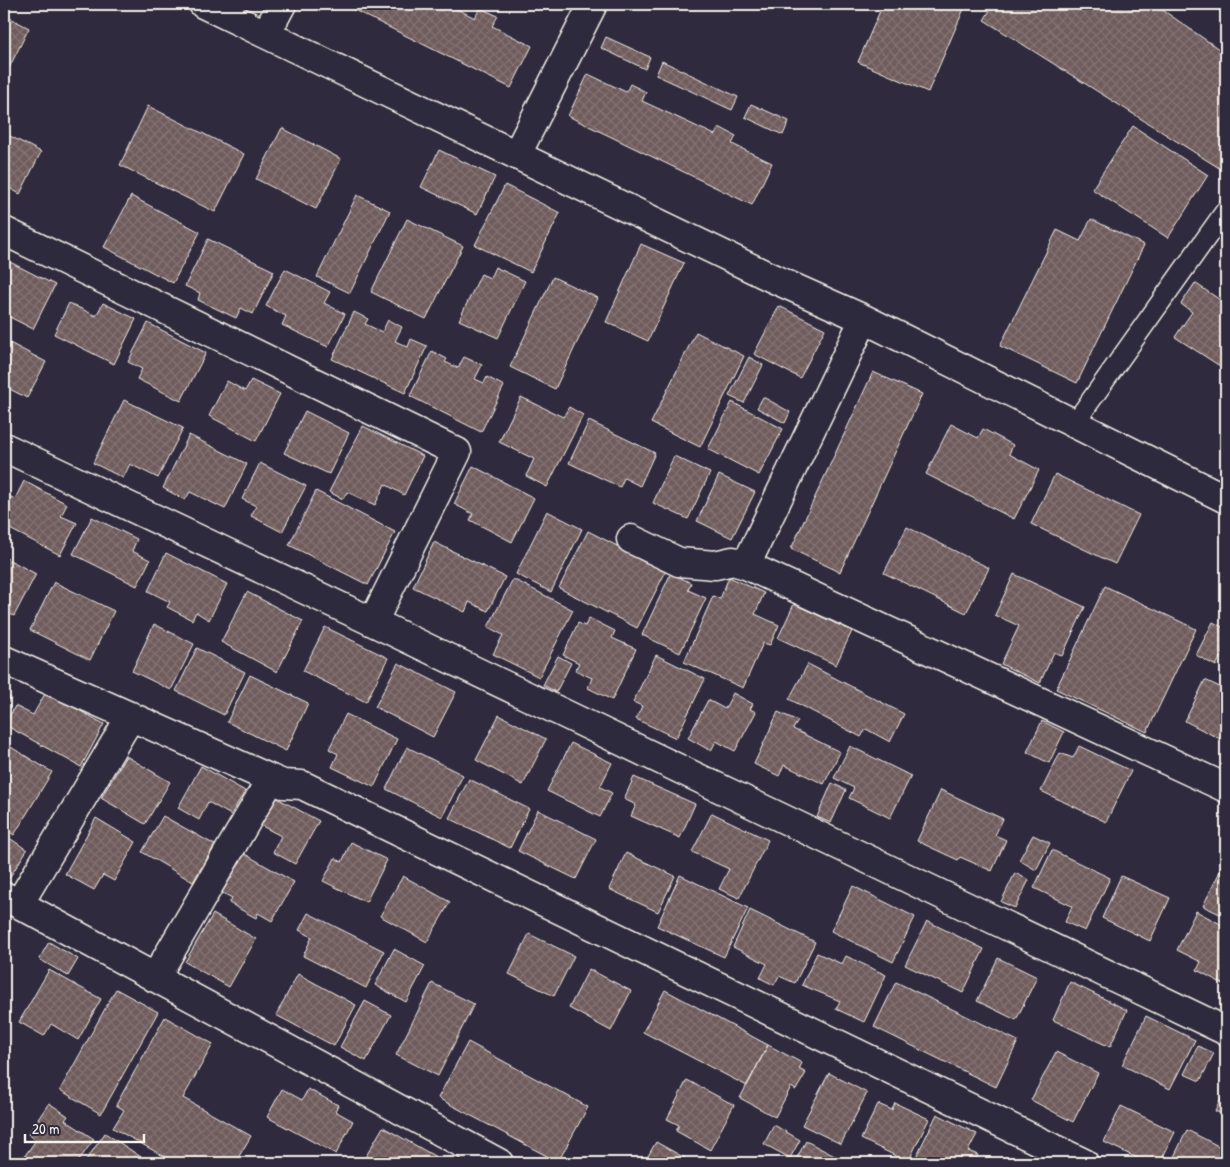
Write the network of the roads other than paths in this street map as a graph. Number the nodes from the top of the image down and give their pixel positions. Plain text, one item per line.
1 (203, 4) edge
2 (282, 4) edge
3 (593, 4) edge
4 (266, 34) junction
5 (517, 154) junction
6 (1226, 210) edge
7 (4, 231) edge
8 (864, 319) junction
9 (1074, 424) junction
10 (4, 447) edge
11 (1226, 499) edge
12 (631, 539) dead end
13 (746, 565) junction
14 (373, 622) junction
15 (4, 660) edge
16 (131, 716) junction
17 (271, 780) junction
18 (1226, 788) edge
19 (12, 900) edge
20 (155, 978) junction
21 (1226, 1031) edge
22 (468, 1156) edge
23 (499, 1163) edge
24 (1084, 1163) edge

1 - 4 street
2 - 4 street
3 - 5 street
4 - 5 street
5 - 8 street
6 - 9 lane
7 - 14 street
8 - 9 street
8 - 13 street
9 - 11 street
10 - 14 street
12 - 13 street
13 - 18 street
14 - 21 street
15 - 16 street
16 - 17 street
16 - 19 street
17 - 20 street
17 - 24 street
19 - 20 street
20 - 22 street
22 - 23 street

